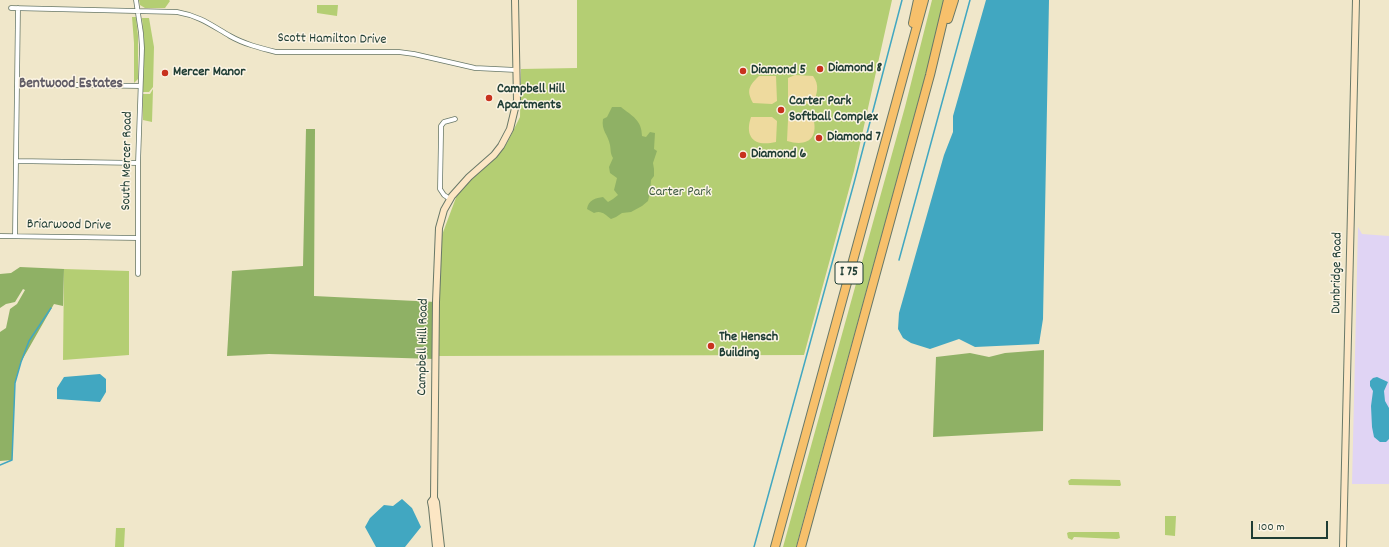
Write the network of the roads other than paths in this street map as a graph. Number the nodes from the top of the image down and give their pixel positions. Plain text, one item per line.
1 (136, 0) edge
2 (516, 0) edge
3 (918, 0) edge
4 (924, 0) edge
5 (948, 0) edge
6 (954, 0) edge
7 (1356, 0) edge
8 (11, 8) dead end
9 (18, 8) junction
10 (138, 10) junction
11 (906, 67) junction
12 (516, 70) junction
13 (930, 75) junction
14 (18, 84) junction
15 (140, 86) junction
16 (455, 119) dead end
17 (17, 161) junction
18 (138, 163) junction
19 (450, 199) junction
20 (0, 236) edge
21 (15, 236) junction
22 (138, 238) junction
23 (138, 274) dead end
24 (434, 498) junction
25 (436, 547) edge
26 (441, 547) edge
27 (775, 547) edge
28 (801, 547) edge
29 (1343, 547) edge

1 - 10 street, South Mercer Road
2 - 12 main road, Campbell Hill Road
3 - 11 highway
4 - 11 highway, I 75
5 - 13 highway, I 75
6 - 13 highway
7 - 29 main road, Dunbridge Road
8 - 9 street, Scott Hamilton Drive
9 - 10 street, Scott Hamilton Drive
9 - 14 street
10 - 12 street, Scott Hamilton Drive
10 - 15 street, South Mercer Road
11 - 27 highway, I 75
12 - 19 main road, Campbell Hill Road
13 - 28 highway, I 75
14 - 15 street
14 - 17 street
15 - 18 street, South Mercer Road
16 - 19 street
17 - 18 street
17 - 21 street
18 - 22 street, South Mercer Road
19 - 24 main road, Campbell Hill Road
20 - 21 street, Briarwood Drive
21 - 22 street, Briarwood Drive
22 - 23 street, South Mercer Road
24 - 25 main road, Campbell Hill Road
24 - 26 main road, Campbell Hill Road

